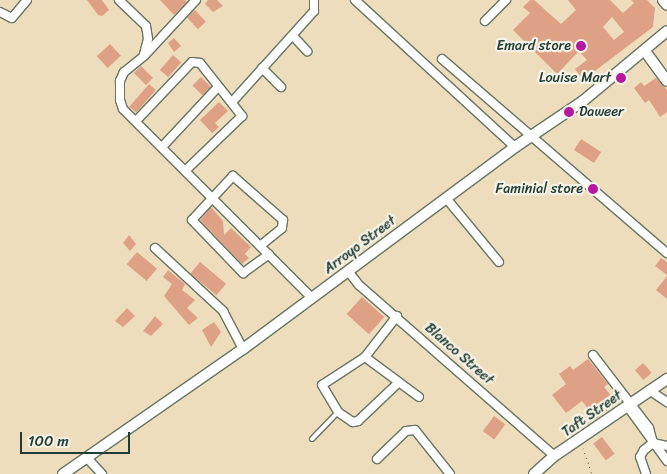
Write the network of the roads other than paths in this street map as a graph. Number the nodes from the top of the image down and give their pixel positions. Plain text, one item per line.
1 (27, 0) edge
2 (119, 0) edge
3 (196, 0) edge
4 (314, 0) edge
5 (355, 0) edge
6 (506, 0) edge
7 (663, 0) edge
8 (667, 5) edge
9 (0, 12) edge
10 (485, 21) dead end
11 (146, 26) junction
12 (667, 31) edge
13 (162, 35) junction
14 (293, 36) junction
15 (308, 51) dead end
16 (645, 51) junction
17 (144, 56) junction
18 (442, 59) dead end
19 (262, 68) junction
20 (667, 81) edge
21 (218, 87) junction
22 (281, 87) dead end
23 (477, 90) junction
24 (233, 101) junction
25 (467, 101) junction
26 (136, 121) junction
27 (530, 137) junction
28 (162, 147) junction
29 (515, 147) junction
30 (185, 171) junction
31 (212, 198) junction
32 (446, 198) junction
33 (260, 246) junction
34 (155, 248) dead end
35 (667, 253) edge
36 (269, 254) junction
37 (499, 262) dead end
38 (348, 271) junction
39 (311, 297) junction
40 (397, 316) junction
41 (243, 349) junction
42 (593, 355) dead end
43 (365, 357) junction
44 (667, 379) edge
45 (398, 383) junction
46 (649, 390) junction
47 (419, 397) dead end
48 (667, 402) edge
49 (629, 405) junction
50 (338, 412) junction
51 (312, 439) dead end
52 (653, 443) junction
53 (667, 446) edge
54 (554, 456) junction
55 (87, 458) junction
56 (376, 459) dead end
57 (667, 461) edge
58 (448, 471) edge
59 (64, 474) edge
60 (102, 474) edge
61 (439, 474) edge
62 (534, 474) edge
63 (646, 474) edge

1 - 9 street
2 - 11 street
3 - 13 street
4 - 14 street
5 - 25 street
6 - 10 street
7 - 8 street
11 - 13 street
11 - 17 street
12 - 16 street, Arroyo Street
13 - 17 street
14 - 15 street
14 - 19 street
16 - 20 street
16 - 27 street, Arroyo Street
17 - 26 street
18 - 23 street
19 - 22 street
19 - 24 street
21 - 24 street
21 - 26 street
21 - 28 street
23 - 25 street
23 - 27 street
24 - 30 street
25 - 29 street
26 - 28 street
27 - 29 street, Arroyo Street
27 - 35 street
28 - 30 street
29 - 32 street, Arroyo Street
30 - 31 street
31 - 33 street
31 - 33 street
31 - 36 street
32 - 37 street
32 - 38 street, Arroyo Street
33 - 36 street
34 - 41 street
36 - 39 street
38 - 39 street, Arroyo Street
38 - 40 street, Blanco Street
39 - 41 street, Arroyo Street
40 - 43 street
40 - 54 street, Blanco Street
41 - 55 street, Arroyo Street
42 - 49 street
43 - 45 street
43 - 50 street
44 - 46 street, Taft Street
45 - 47 street
45 - 50 street
46 - 48 street
46 - 49 street, Taft Street
49 - 52 street
49 - 54 street, Taft Street
50 - 51 lane
52 - 53 street
52 - 57 street
52 - 63 street
54 - 62 street, Taft Street
55 - 59 street, Arroyo Street
55 - 60 street
56 - 58 street
58 - 61 street

